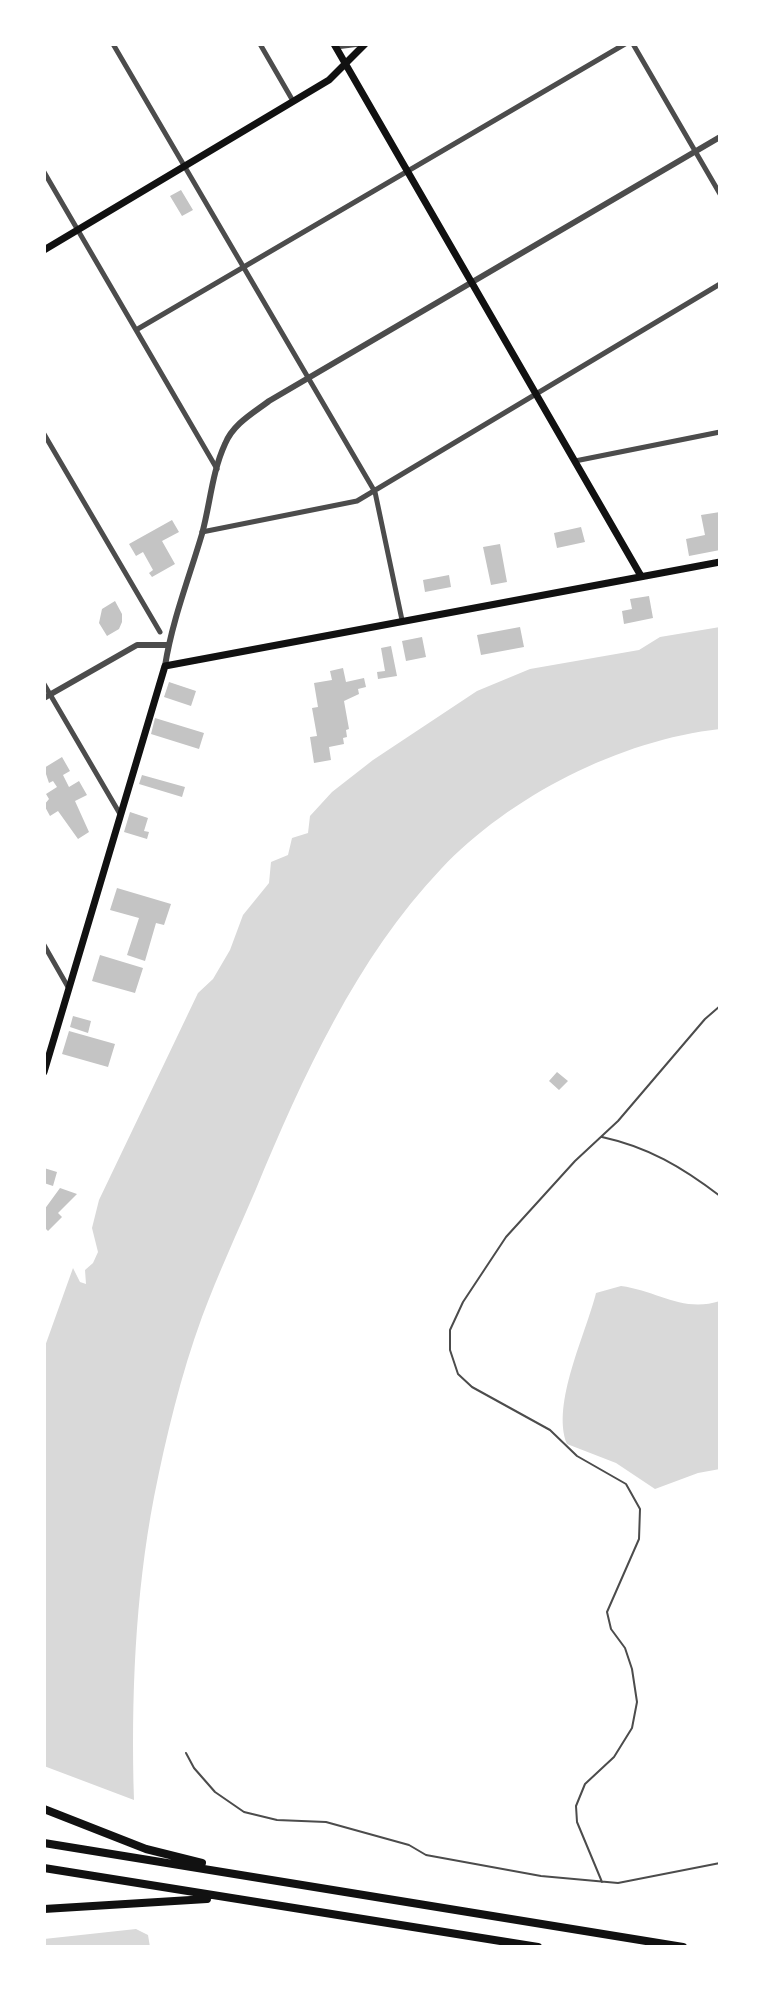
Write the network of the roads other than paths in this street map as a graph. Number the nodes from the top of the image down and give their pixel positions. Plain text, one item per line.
1 (113, 44) edge
2 (260, 44) edge
3 (363, 44) edge
4 (625, 44) edge
5 (633, 44) edge
6 (335, 46) edge
7 (346, 65) junction
8 (293, 102) junction
9 (720, 137) edge
10 (695, 152) junction
11 (184, 167) junction
12 (408, 171) junction
13 (44, 172) edge
14 (720, 194) edge
15 (78, 230) junction
16 (44, 250) edge
17 (243, 268) junction
18 (473, 282) junction
19 (720, 284) edge
20 (136, 330) junction
21 (307, 379) junction
22 (536, 393) junction
23 (720, 432) edge
24 (44, 434) edge
25 (575, 461) junction
26 (217, 469) junction
27 (375, 492) junction
28 (202, 532) junction
29 (720, 562) edge
30 (641, 576) junction
31 (402, 620) junction
32 (160, 632) dead end
33 (168, 645) junction
34 (165, 666) junction
35 (44, 684) edge
36 (47, 696) edge
37 (121, 816) junction
38 (44, 945) edge
39 (68, 987) junction
40 (720, 1006) edge
41 (44, 1072) edge
42 (600, 1137) junction
43 (720, 1196) edge
44 (186, 1753) dead end
45 (44, 1809) edge
46 (44, 1843) edge
47 (720, 1863) edge
48 (44, 1868) edge
49 (245, 1875) junction
50 (602, 1882) junction
51 (234, 1899) junction
52 (44, 1909) edge
53 (538, 1947) edge
54 (683, 1947) edge

1 - 11 street
2 - 8 street
3 - 6 street
3 - 7 main road
4 - 12 street
5 - 10 street
6 - 7 main road
7 - 8 main road
7 - 12 main road
8 - 11 main road
9 - 10 street
10 - 14 street
10 - 18 street
11 - 15 main road
11 - 17 street
12 - 17 street
12 - 18 main road
13 - 15 street
15 - 16 main road
15 - 20 street
17 - 20 street
17 - 21 street
18 - 21 street
18 - 22 main road
19 - 22 street
20 - 26 street
21 - 26 street
21 - 27 street
22 - 25 main road
22 - 27 street
23 - 25 street
24 - 32 street
25 - 30 main road
26 - 28 street
27 - 28 street
27 - 31 street
28 - 33 street
29 - 30 main road
30 - 31 main road
31 - 34 main road
33 - 34 street
33 - 36 street
34 - 37 main road
35 - 36 street
36 - 37 street
37 - 39 main road
38 - 39 street
39 - 41 main road
40 - 42 lane
42 - 43 lane
42 - 50 lane
44 - 50 lane
45 - 49 highway
46 - 49 highway
47 - 50 lane
48 - 51 highway
49 - 54 highway
51 - 52 highway
51 - 53 highway

